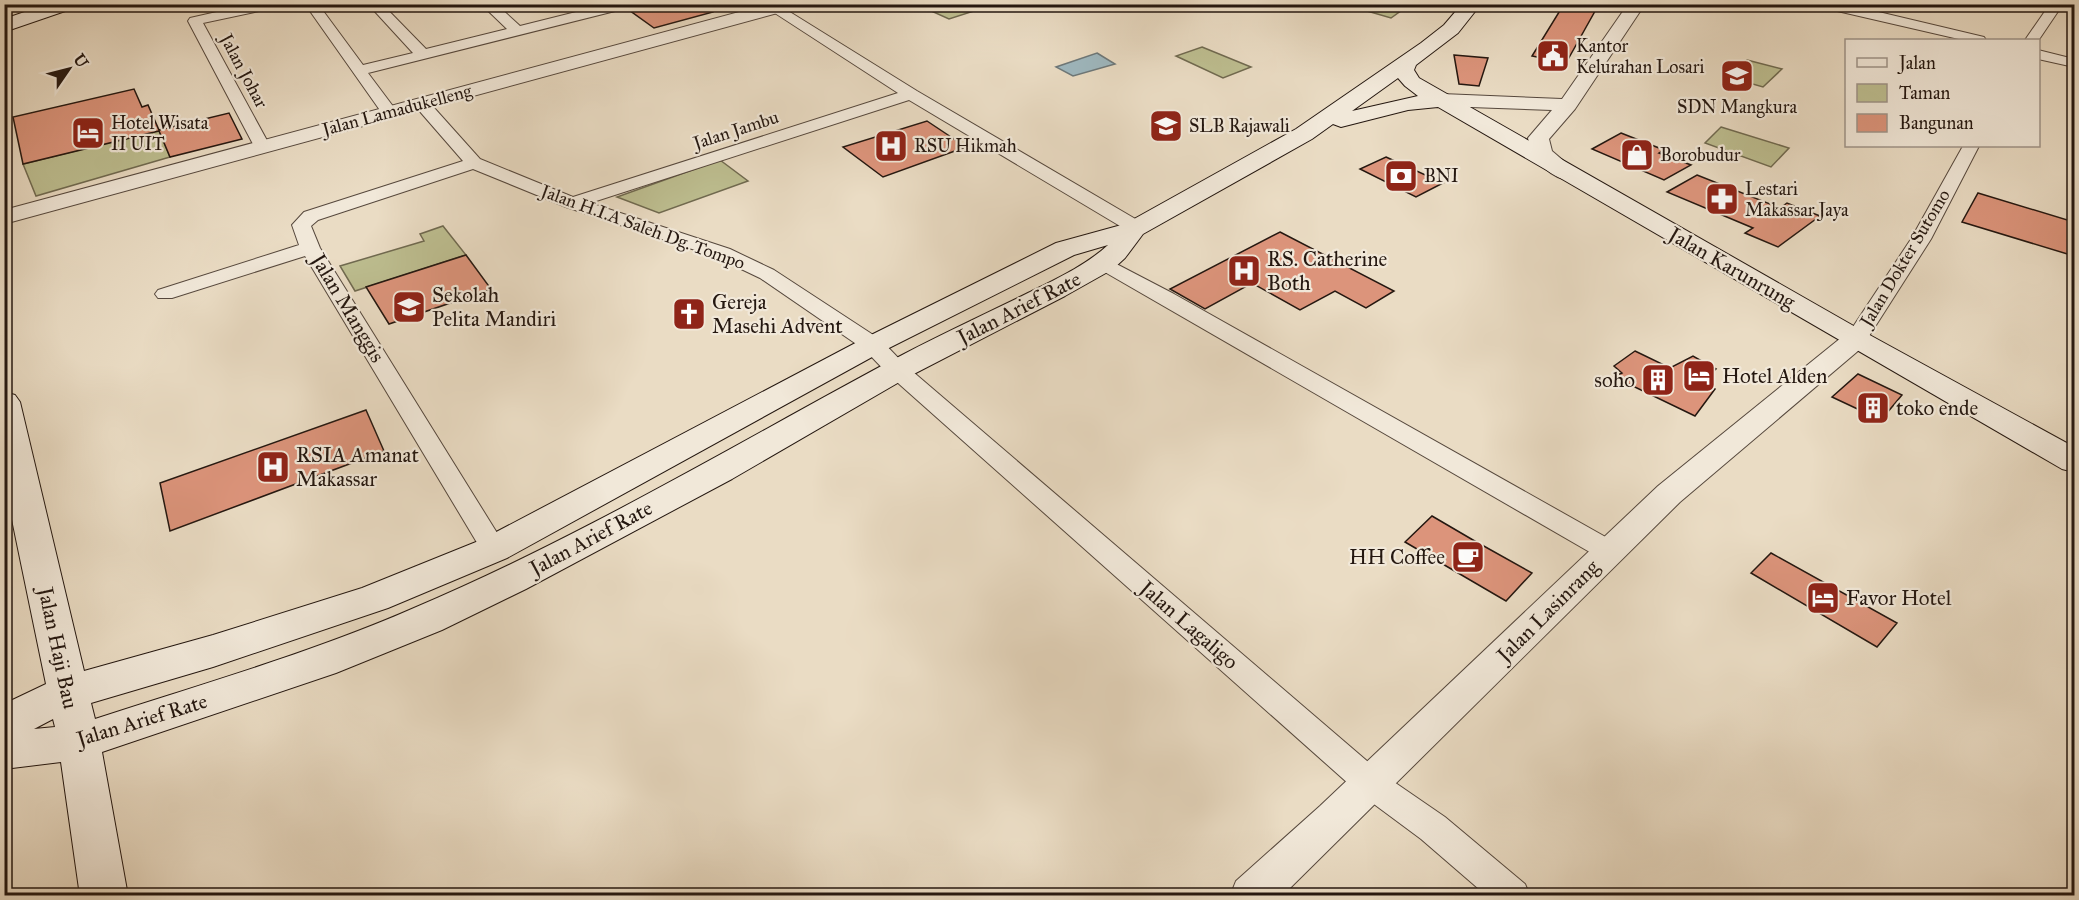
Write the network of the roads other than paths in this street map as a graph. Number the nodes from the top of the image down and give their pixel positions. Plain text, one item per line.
1 (67, 4) edge
2 (273, 4) edge
3 (311, 4) edge
4 (374, 4) edge
5 (487, 4) edge
6 (626, 4) edge
7 (1472, 4) edge
8 (1637, 4) edge
9 (1825, 4) edge
10 (2057, 4) edge
11 (777, 6) edge
12 (595, 8) edge
13 (4, 26) edge
14 (518, 32) junction
15 (1974, 39) edge
16 (2032, 39) edge
17 (2040, 54) edge
18 (423, 55) junction
19 (1407, 63) junction
20 (2074, 63) edge
21 (361, 70) junction
22 (911, 94) junction
23 (1442, 100) junction
24 (422, 104) junction
25 (1568, 105) junction
26 (390, 112) junction
27 (1304, 134) junction
28 (262, 146) junction
29 (1970, 147) edge
30 (474, 163) junction
31 (1573, 177) junction
32 (572, 203) junction
33 (4, 217) edge
34 (1135, 229) junction
35 (310, 248) junction
36 (1103, 263) junction
37 (165, 294) dead end
38 (1856, 339) junction
39 (885, 358) junction
40 (4, 402) edge
41 (2074, 461) edge
42 (494, 549) junction
43 (1609, 551) junction
44 (67, 693) junction
45 (4, 724) edge
46 (79, 742) junction
47 (4, 751) edge
48 (1370, 783) junction
49 (104, 896) edge
50 (1251, 896) edge
51 (1513, 896) edge

1 - 13 main road
2 - 28 street, Jalan Johar
3 - 21 street
4 - 18 street
5 - 14 street
6 - 12 street
7 - 19 main road, Jalan Arief Rate
8 - 25 street
9 - 15 street
10 - 16 street
11 - 22 street
11 - 24 street, Jalan Lamadukelleng
12 - 14 street
14 - 18 street
17 - 20 street
18 - 21 street
19 - 23 main road, Jalan Karunrung
19 - 27 main road, Jalan Arief Rate
21 - 26 street
22 - 32 street, Jalan Jambu
22 - 34 street
23 - 25 street
23 - 27 main road
23 - 31 main road, Jalan Karunrung
24 - 26 street, Jalan Lamadukelleng
24 - 30 street, Jalan H.I.A Saleh Dg. Tompo
25 - 31 street
26 - 28 street, Jalan Lamadukelleng
27 - 34 main road, Jalan Arief Rate
28 - 33 street, Jalan Lamadukelleng
29 - 38 street, Jalan Dokter Sutomo
30 - 32 street, Jalan H.I.A Saleh Dg. Tompo
30 - 35 street, Jalan Manggis
31 - 38 main road, Jalan Karunrung
32 - 39 street, Jalan H.I.A Saleh Dg. Tompo
34 - 36 main road, Jalan Arief Rate
34 - 39 main road, Jalan Arief Rate
35 - 37 street
35 - 42 street, Jalan Manggis
36 - 39 main road, Jalan Arief Rate
36 - 43 street
38 - 41 main road, Jalan Karunrung
38 - 43 street, Jalan Lasinrang
39 - 42 main road, Jalan Arief Rate
39 - 46 main road, Jalan Arief Rate
39 - 48 street, Jalan Lagaligo
40 - 44 main road, Jalan Haji Bau
42 - 44 main road, Jalan Arief Rate
43 - 48 street, Jalan Lasinrang
44 - 45 main road, Jalan Arief Rate
44 - 46 main road, Jalan Haji Bau
46 - 47 main road, Jalan Arief Rate
46 - 49 main road, Jalan Haji Bau
48 - 50 street, Jalan Lasinrang
48 - 51 street, Jalan Lagaligo

